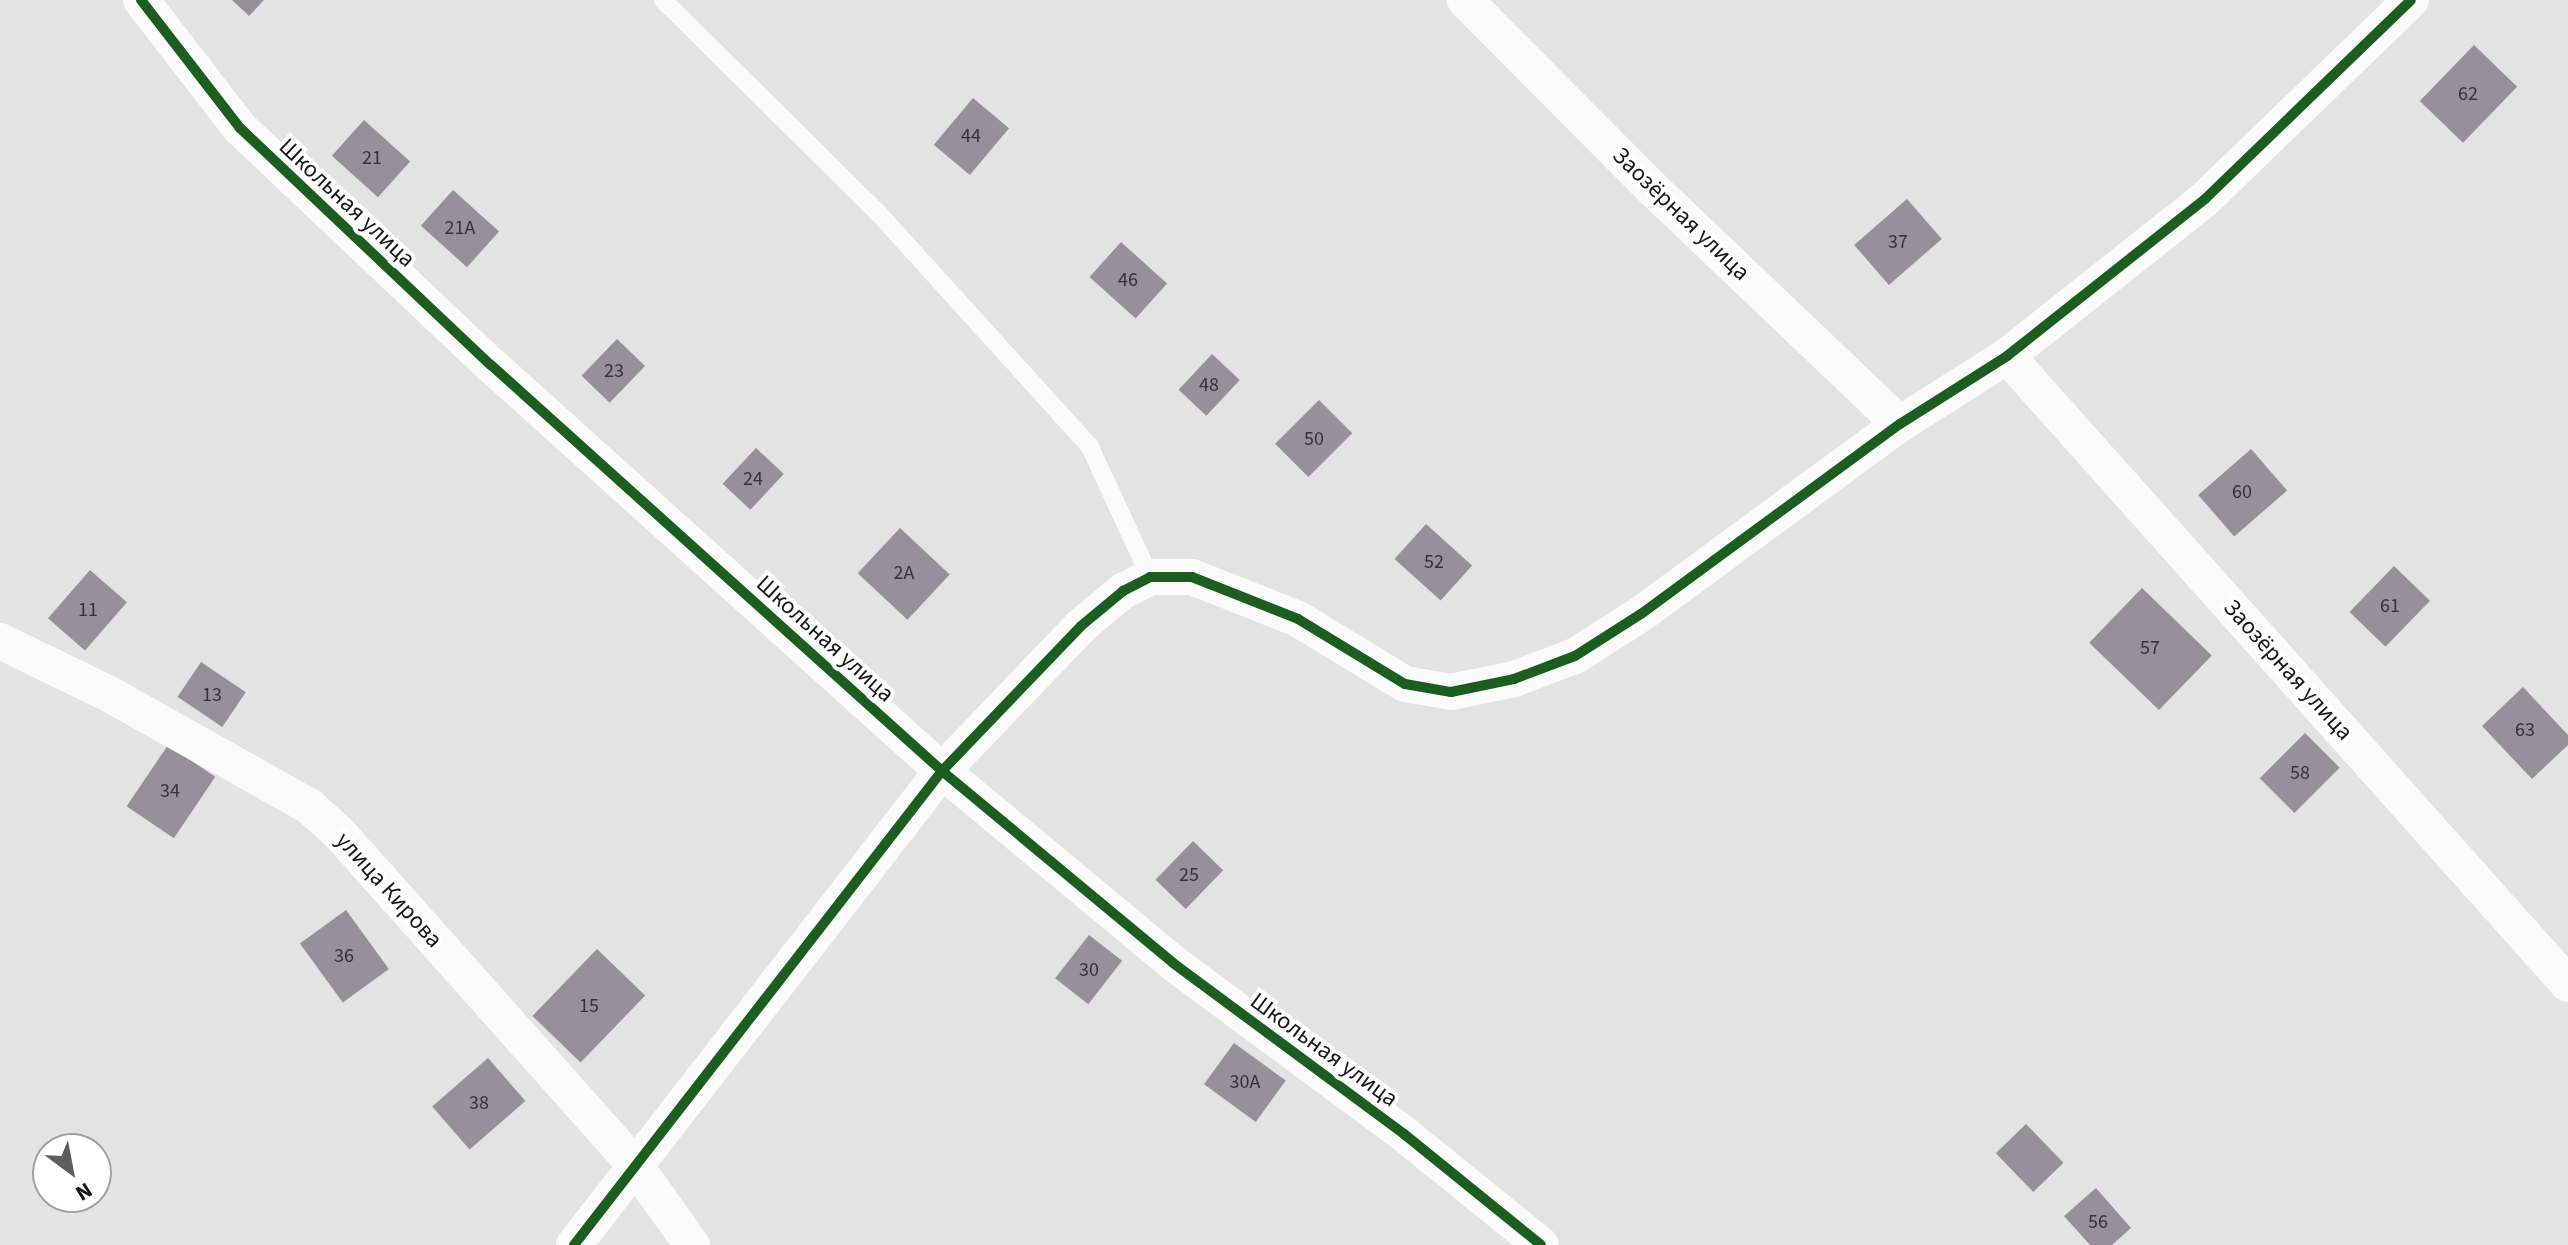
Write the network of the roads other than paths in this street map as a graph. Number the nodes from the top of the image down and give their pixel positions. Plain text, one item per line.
1 (141, 0) edge
2 (663, 0) edge
3 (1465, 0) edge
4 (2411, 0) edge
5 (2007, 356) junction
6 (1900, 424) junction
7 (1150, 577) junction
8 (0, 641) edge
9 (942, 771) junction
10 (2568, 984) edge
11 (637, 1168) junction
12 (574, 1245) edge
13 (692, 1245) edge
14 (1541, 1245) edge

1 - 9 street, Школьная улица
2 - 7 lane
3 - 6 street, Заозёрная улица
4 - 5 street
5 - 6 street
5 - 10 street, Заозёрная улица
6 - 7 street
7 - 9 street
8 - 11 street, улица Кирова
9 - 11 street
9 - 14 street, Школьная улица
11 - 12 street
11 - 13 street, улица Кирова

